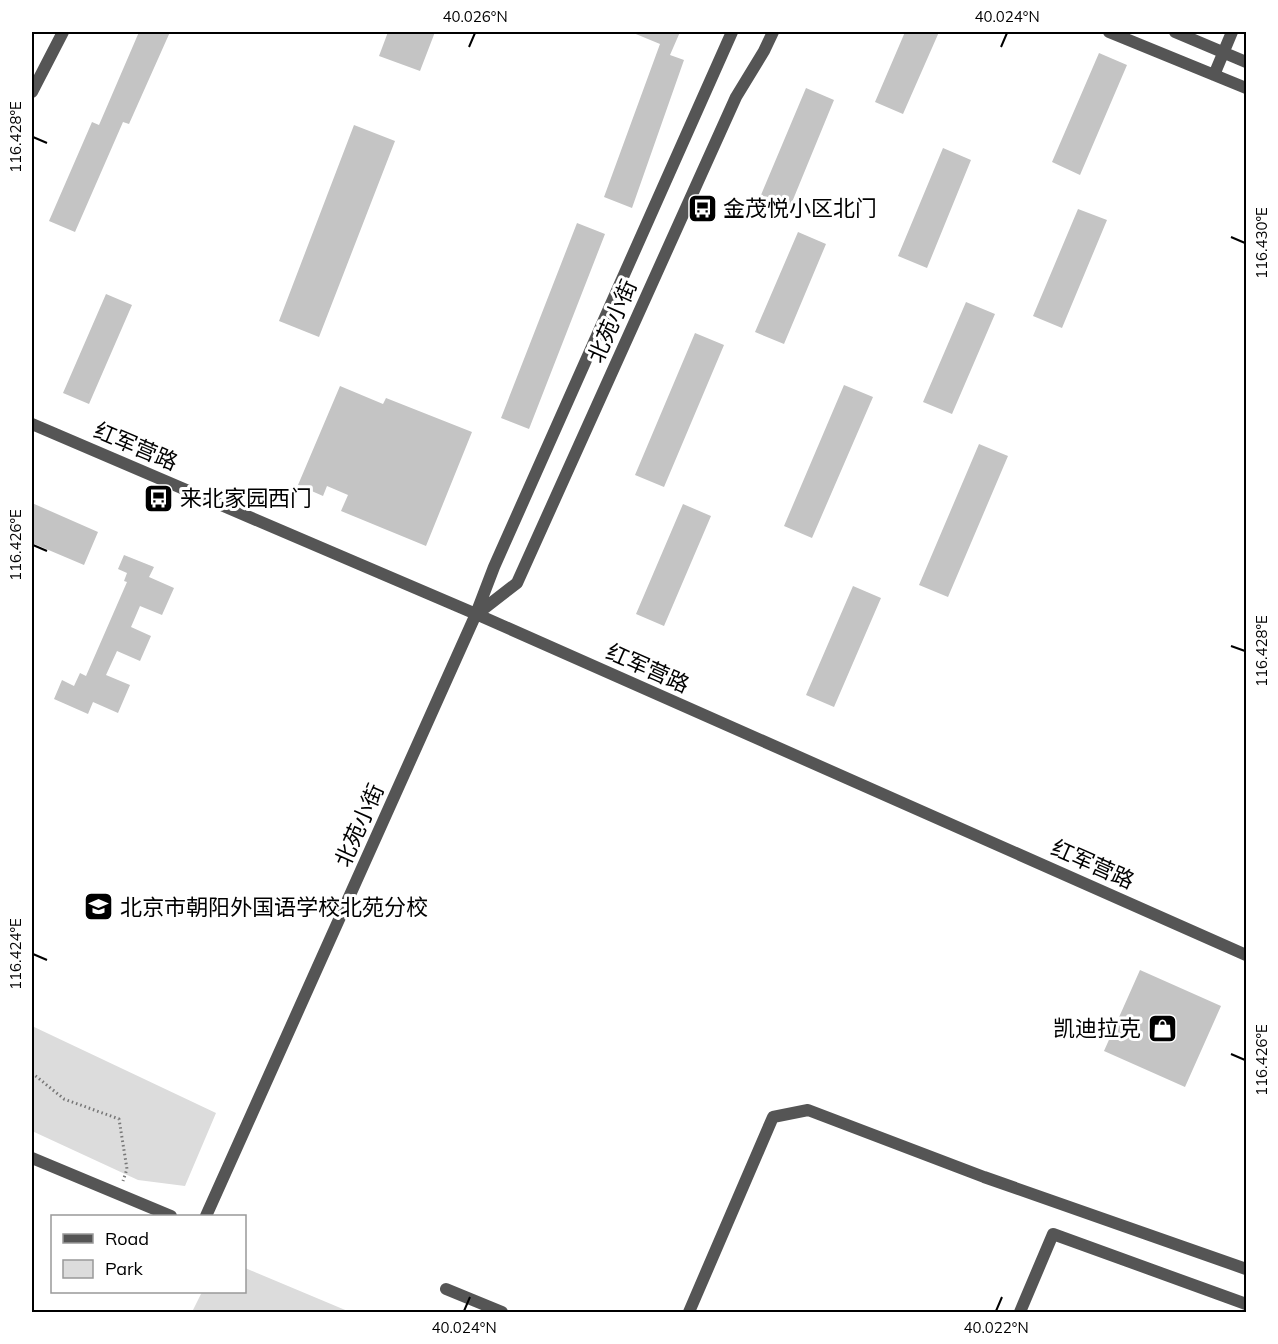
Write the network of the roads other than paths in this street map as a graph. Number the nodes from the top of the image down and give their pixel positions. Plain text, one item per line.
1 (63, 32) edge
2 (732, 32) edge
3 (773, 32) edge
4 (1109, 32) edge
5 (1175, 32) edge
6 (1232, 32) edge
7 (1223, 52) junction
8 (1246, 62) edge
9 (1214, 75) junction
10 (1246, 88) edge
11 (32, 92) edge
12 (32, 424) edge
13 (476, 614) junction
14 (1246, 955) edge
15 (32, 1158) edge
16 (169, 1215) edge
17 (206, 1215) edge
18 (1246, 1269) edge
19 (446, 1289) dead end
20 (1246, 1306) edge
21 (502, 1312) edge
22 (689, 1312) edge
23 (1020, 1312) edge
24 (1244, 1312) edge

1 - 11 street
2 - 13 street, 北苑小街
3 - 13 street, 北苑小街
4 - 9 street
5 - 7 street
6 - 7 street
7 - 8 street
7 - 9 street
9 - 10 street
12 - 13 street, 红军营路
13 - 14 street, 红军营路
13 - 17 street, 北苑小街
15 - 16 street
18 - 22 street
19 - 21 street
20 - 23 street
20 - 24 street

